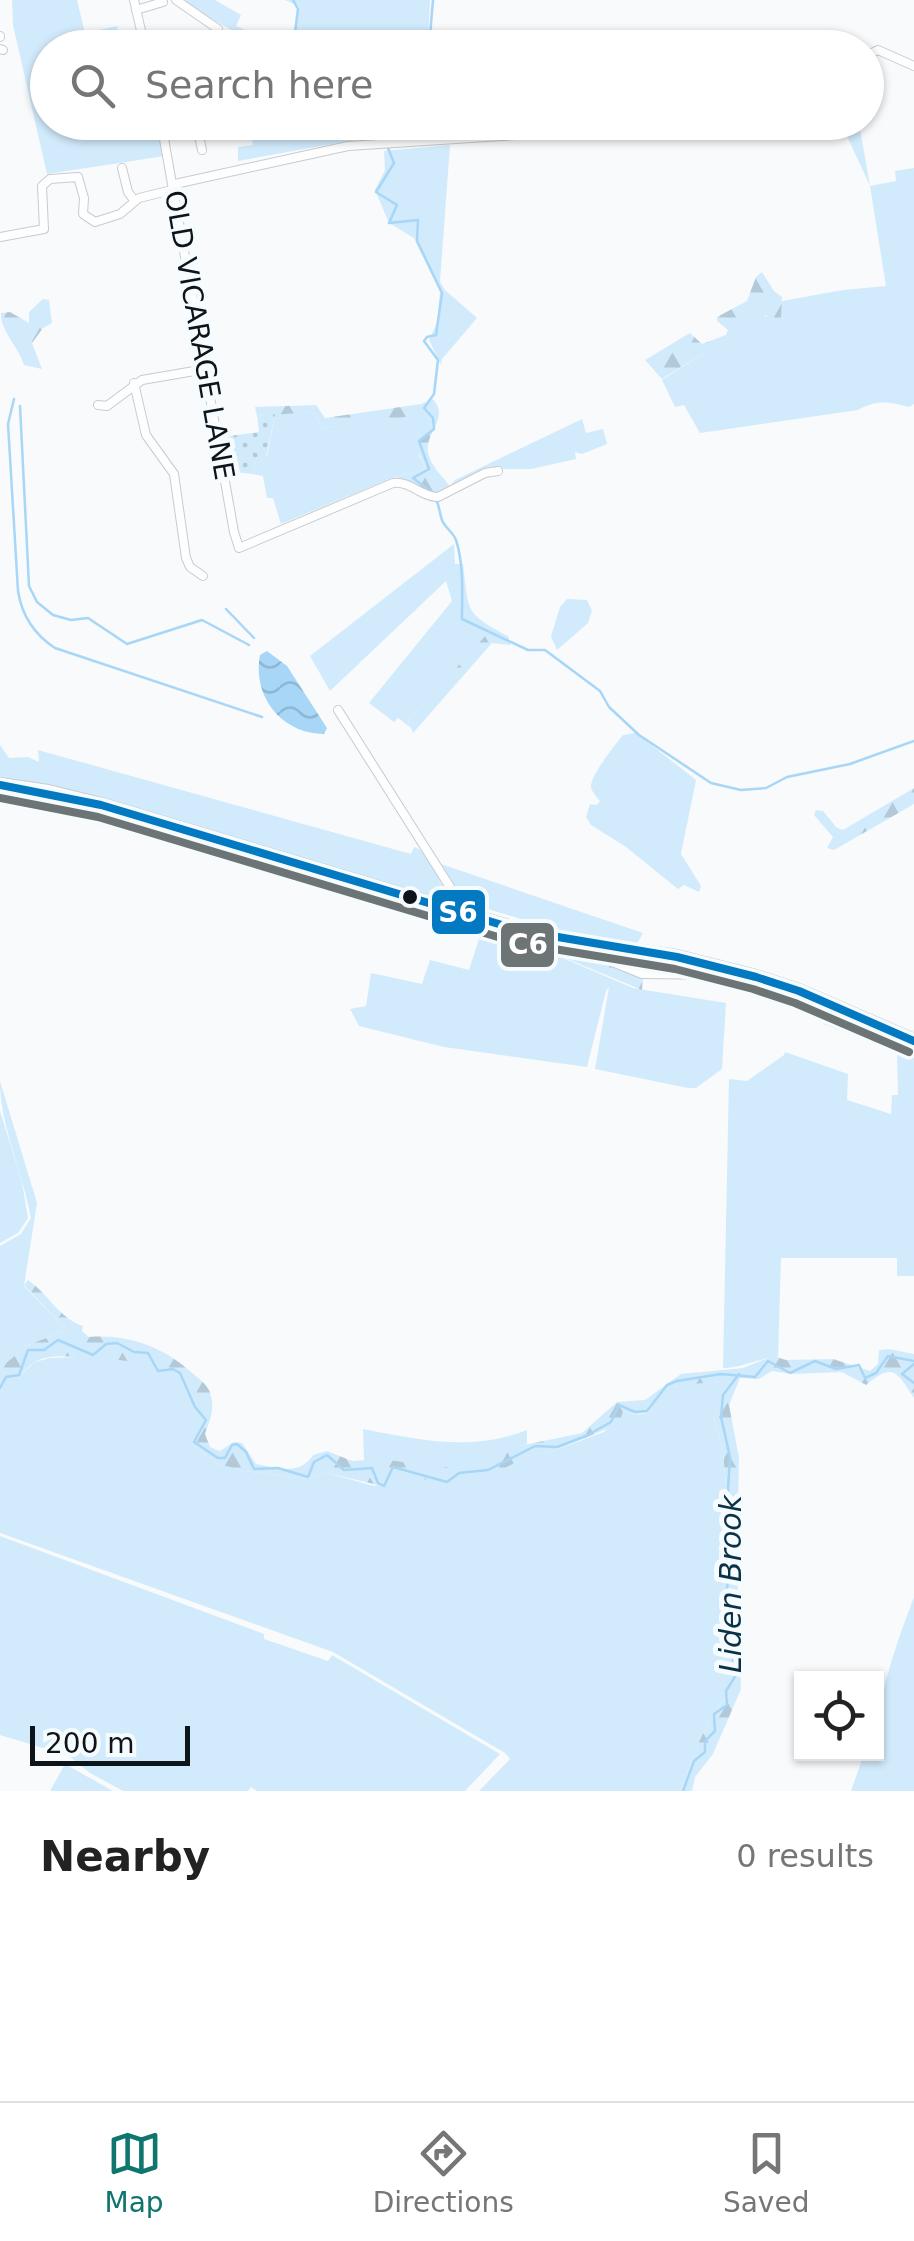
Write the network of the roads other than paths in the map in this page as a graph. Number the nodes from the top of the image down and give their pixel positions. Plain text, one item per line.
1 (176, 0) edge
2 (163, 2) edge
3 (135, 5) edge
4 (218, 28) dead end
5 (141, 30) edge
6 (884, 53) edge
7 (914, 66) edge
8 (166, 140) edge
9 (198, 140) edge
10 (457, 140) edge
11 (198, 146) dead end
12 (122, 168) dead end
13 (175, 186) junction
14 (134, 200) junction
15 (0, 237) edge
16 (206, 369) junction
17 (134, 384) junction
18 (98, 405) dead end
19 (498, 472) dead end
20 (203, 576) dead end
21 (338, 710) dead end
22 (0, 785) edge
23 (458, 911) junction
24 (566, 941) junction
25 (743, 973) junction
26 (914, 1041) edge

1 - 4 street
2 - 3 street
3 - 5 street
6 - 7 street
8 - 13 street, OLD VICARAGE LANE
9 - 11 street
10 - 13 street
12 - 14 street
13 - 14 street
13 - 16 street, OLD VICARAGE LANE
14 - 15 street
16 - 17 street
16 - 19 street, OLD VICARAGE LANE
17 - 18 street
17 - 20 street
21 - 23 street
22 - 23 highway
23 - 24 highway
24 - 25 highway
24 - 25 street
25 - 26 highway

